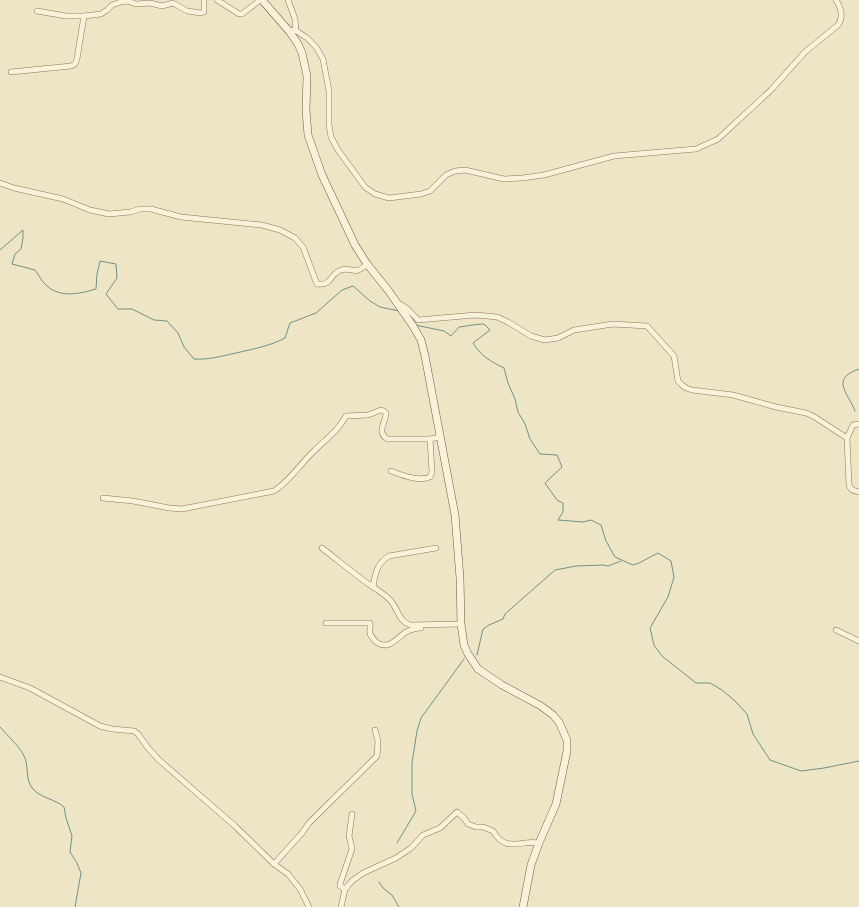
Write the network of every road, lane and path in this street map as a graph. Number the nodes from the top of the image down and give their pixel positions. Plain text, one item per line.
1 (204, 0) edge
2 (217, 0) edge
3 (261, 0) edge
4 (288, 0) edge
5 (836, 0) edge
6 (37, 11) dead end
7 (84, 16) junction
8 (292, 31) junction
9 (11, 72) dead end
10 (0, 183) edge
11 (367, 264) junction
12 (415, 325) junction
13 (859, 424) edge
14 (440, 437) junction
15 (848, 438) junction
16 (430, 440) junction
17 (391, 471) dead end
18 (859, 492) edge
19 (103, 498) dead end
20 (322, 548) dead end
21 (436, 548) dead end
22 (373, 587) junction
23 (326, 622) dead end
24 (461, 626) junction
25 (836, 630) dead end
26 (859, 641) edge
27 (0, 677) edge
28 (375, 730) dead end
29 (352, 814) dead end
30 (539, 843) junction
31 (274, 864) junction
32 (345, 889) junction
33 (309, 907) edge
34 (341, 907) edge
35 (523, 907) edge

1 - 7 street
2 - 3 street
3 - 8 main road
4 - 8 street
5 - 8 street
6 - 7 street
7 - 9 street
8 - 11 main road
10 - 11 street
11 - 12 main road
12 - 14 main road
12 - 15 street
13 - 15 street
14 - 16 street
14 - 24 main road
15 - 18 street
16 - 17 street
16 - 19 street
20 - 22 street
21 - 22 street
22 - 24 street
23 - 24 street
24 - 30 main road
25 - 26 street
27 - 31 street
28 - 31 street
29 - 32 street
30 - 32 street
30 - 35 main road
31 - 33 street
32 - 34 street

